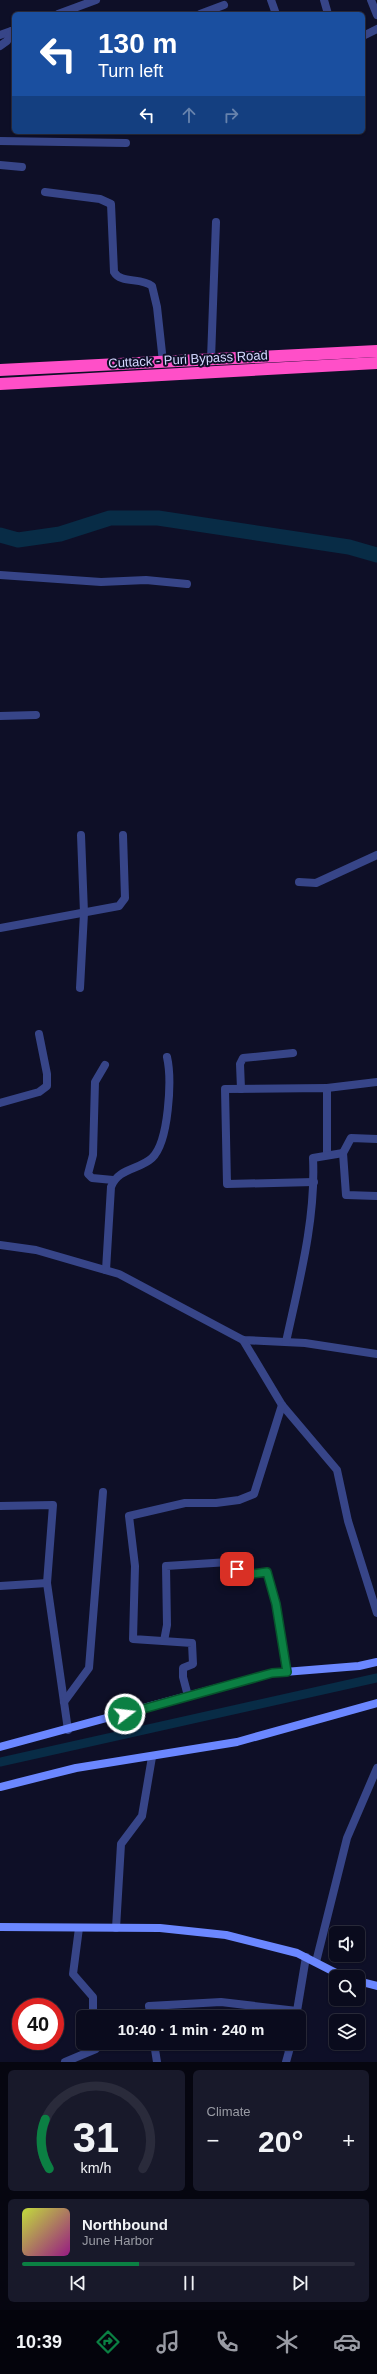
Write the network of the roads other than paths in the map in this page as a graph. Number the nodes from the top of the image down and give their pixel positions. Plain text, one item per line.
1 (96, 0) edge
2 (271, 0) edge
3 (324, 0) edge
4 (371, 0) edge
5 (223, 3) edge
6 (63, 12) edge
7 (204, 12) edge
8 (275, 12) edge
9 (327, 12) edge
10 (377, 15) edge
11 (377, 29) edge
12 (12, 30) edge
13 (12, 32) edge
14 (0, 35) edge
15 (365, 35) edge
16 (0, 46) edge
17 (0, 141) edge
18 (126, 143) dead end
19 (0, 165) edge
20 (22, 167) dead end
21 (44, 192) dead end
22 (216, 222) dead end
23 (377, 351) edge
24 (211, 359) junction
25 (163, 362) junction
26 (377, 364) edge
27 (0, 370) edge
28 (0, 384) edge
29 (0, 575) edge
30 (187, 584) dead end
31 (36, 715) dead end
32 (0, 716) edge
33 (81, 835) dead end
34 (123, 835) dead end
35 (377, 855) edge
36 (299, 882) dead end
37 (84, 913) junction
38 (0, 928) edge
39 (80, 988) dead end
40 (39, 1034) dead end
41 (293, 1053) dead end
42 (167, 1057) dead end
43 (105, 1065) dead end
44 (377, 1082) edge
45 (327, 1088) junction
46 (241, 1089) junction
47 (0, 1103) edge
48 (377, 1139) edge
49 (342, 1153) junction
50 (327, 1155) junction
51 (113, 1180) junction
52 (314, 1182) junction
53 (377, 1196) edge
54 (0, 1245) edge
55 (106, 1270) junction
56 (243, 1340) junction
57 (286, 1342) junction
58 (377, 1354) edge
59 (282, 1405) junction
60 (103, 1492) dead end
61 (0, 1506) edge
62 (47, 1583) junction
63 (0, 1586) edge
64 (377, 1613) edge
65 (164, 1641) junction
66 (377, 1662) edge
67 (287, 1672) junction
68 (188, 1696) junction
69 (64, 1702) junction
70 (377, 1703) edge
71 (68, 1730) junction
72 (0, 1747) edge
73 (152, 1757) junction
74 (377, 1768) edge
75 (0, 1787) edge
76 (0, 1927) edge
77 (80, 1928) junction
78 (116, 1928) junction
79 (306, 1957) junction
80 (316, 1962) junction
81 (331, 1970) edge
82 (365, 1983) edge
83 (377, 1986) edge
84 (93, 2010) edge
85 (150, 2010) edge
86 (272, 2010) edge
87 (298, 2010) edge
88 (94, 2050) edge
89 (155, 2050) edge
90 (278, 2050) edge
91 (289, 2054) edge
92 (65, 2062) edge
93 (157, 2062) edge

1 - 6 street
2 - 8 street
3 - 9 street
4 - 10 street
5 - 7 street
11 - 15 street
12 - 14 street
13 - 16 street
17 - 18 street
19 - 20 street
21 - 25 street
22 - 24 street
23 - 24 highway, Cuttack - Puri Bypass Road
24 - 25 highway, Cuttack - Puri Bypass Road
25 - 27 highway, Cuttack - Puri Bypass Road
26 - 28 highway, Cuttack - Puri Bypass Road
29 - 30 street
31 - 32 street
33 - 37 street
34 - 37 street
35 - 36 street
37 - 38 street
37 - 39 street
40 - 47 street
41 - 46 street
42 - 51 street
43 - 51 street
44 - 45 street
45 - 46 street
45 - 50 street
46 - 52 street
48 - 49 street
49 - 50 street
49 - 53 street
50 - 52 street
51 - 55 street
52 - 57 street
54 - 55 street
55 - 56 street
56 - 57 street
56 - 59 street
57 - 58 street
59 - 64 street
59 - 65 street
60 - 69 street
61 - 62 street
62 - 63 street
62 - 69 street
65 - 67 street
65 - 68 street
66 - 67 street
67 - 68 street
68 - 71 street
69 - 71 street
70 - 73 street
71 - 72 street
73 - 75 street
73 - 78 street
74 - 80 street
76 - 77 street
77 - 78 street
77 - 84 street
78 - 79 street
79 - 80 street
79 - 87 street
80 - 81 street
82 - 83 street
85 - 86 street
88 - 92 street
89 - 93 street
90 - 91 street

